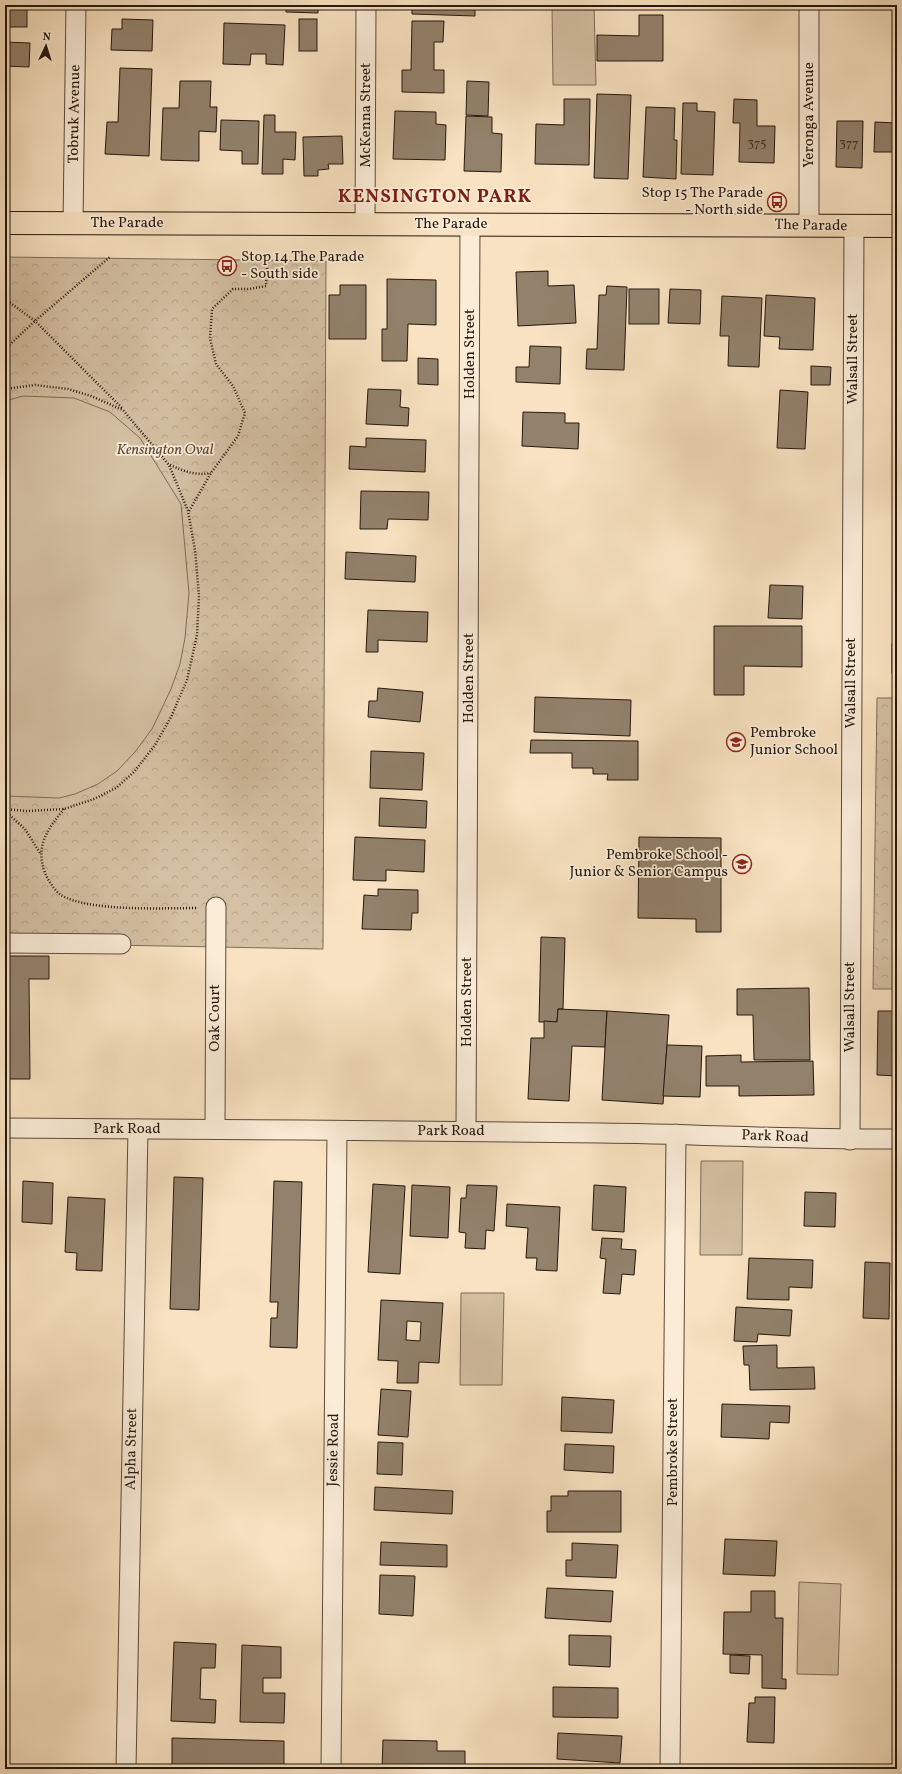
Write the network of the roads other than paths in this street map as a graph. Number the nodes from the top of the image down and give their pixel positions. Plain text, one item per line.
1 (76, 5) edge
2 (366, 5) edge
3 (809, 5) edge
4 (5, 223) edge
5 (74, 223) junction
6 (365, 224) junction
7 (470, 224) junction
8 (808, 225) junction
9 (854, 226) junction
10 (897, 226) edge
11 (216, 908) road end
12 (5, 943) edge
13 (120, 944) dead end
14 (5, 1128) edge
15 (138, 1129) junction
16 (215, 1129) junction
17 (466, 1131) junction
18 (337, 1132) junction
19 (676, 1134) junction
20 (897, 1139) edge
21 (850, 1140) junction
22 (126, 1769) edge
23 (331, 1769) edge
24 (670, 1769) edge

1 - 5 street, Tobruk Avenue
2 - 6 street, McKenna Street
3 - 8 street, Yeronga Avenue
4 - 5 main road, The Parade
5 - 6 main road, The Parade
6 - 7 main road, The Parade
7 - 8 main road, The Parade
7 - 17 street, Holden Street
8 - 9 main road, The Parade
9 - 10 main road, The Parade
9 - 21 street, Walsall Street
11 - 16 street, Oak Court
12 - 13 street
14 - 15 street, Park Road
15 - 16 street, Park Road
15 - 22 street, Alpha Street
16 - 18 street, Park Road
17 - 18 street, Park Road
17 - 19 street, Park Road
18 - 23 street, Jessie Road
19 - 21 street, Park Road
19 - 24 street, Pembroke Street
20 - 21 street, Park Road

